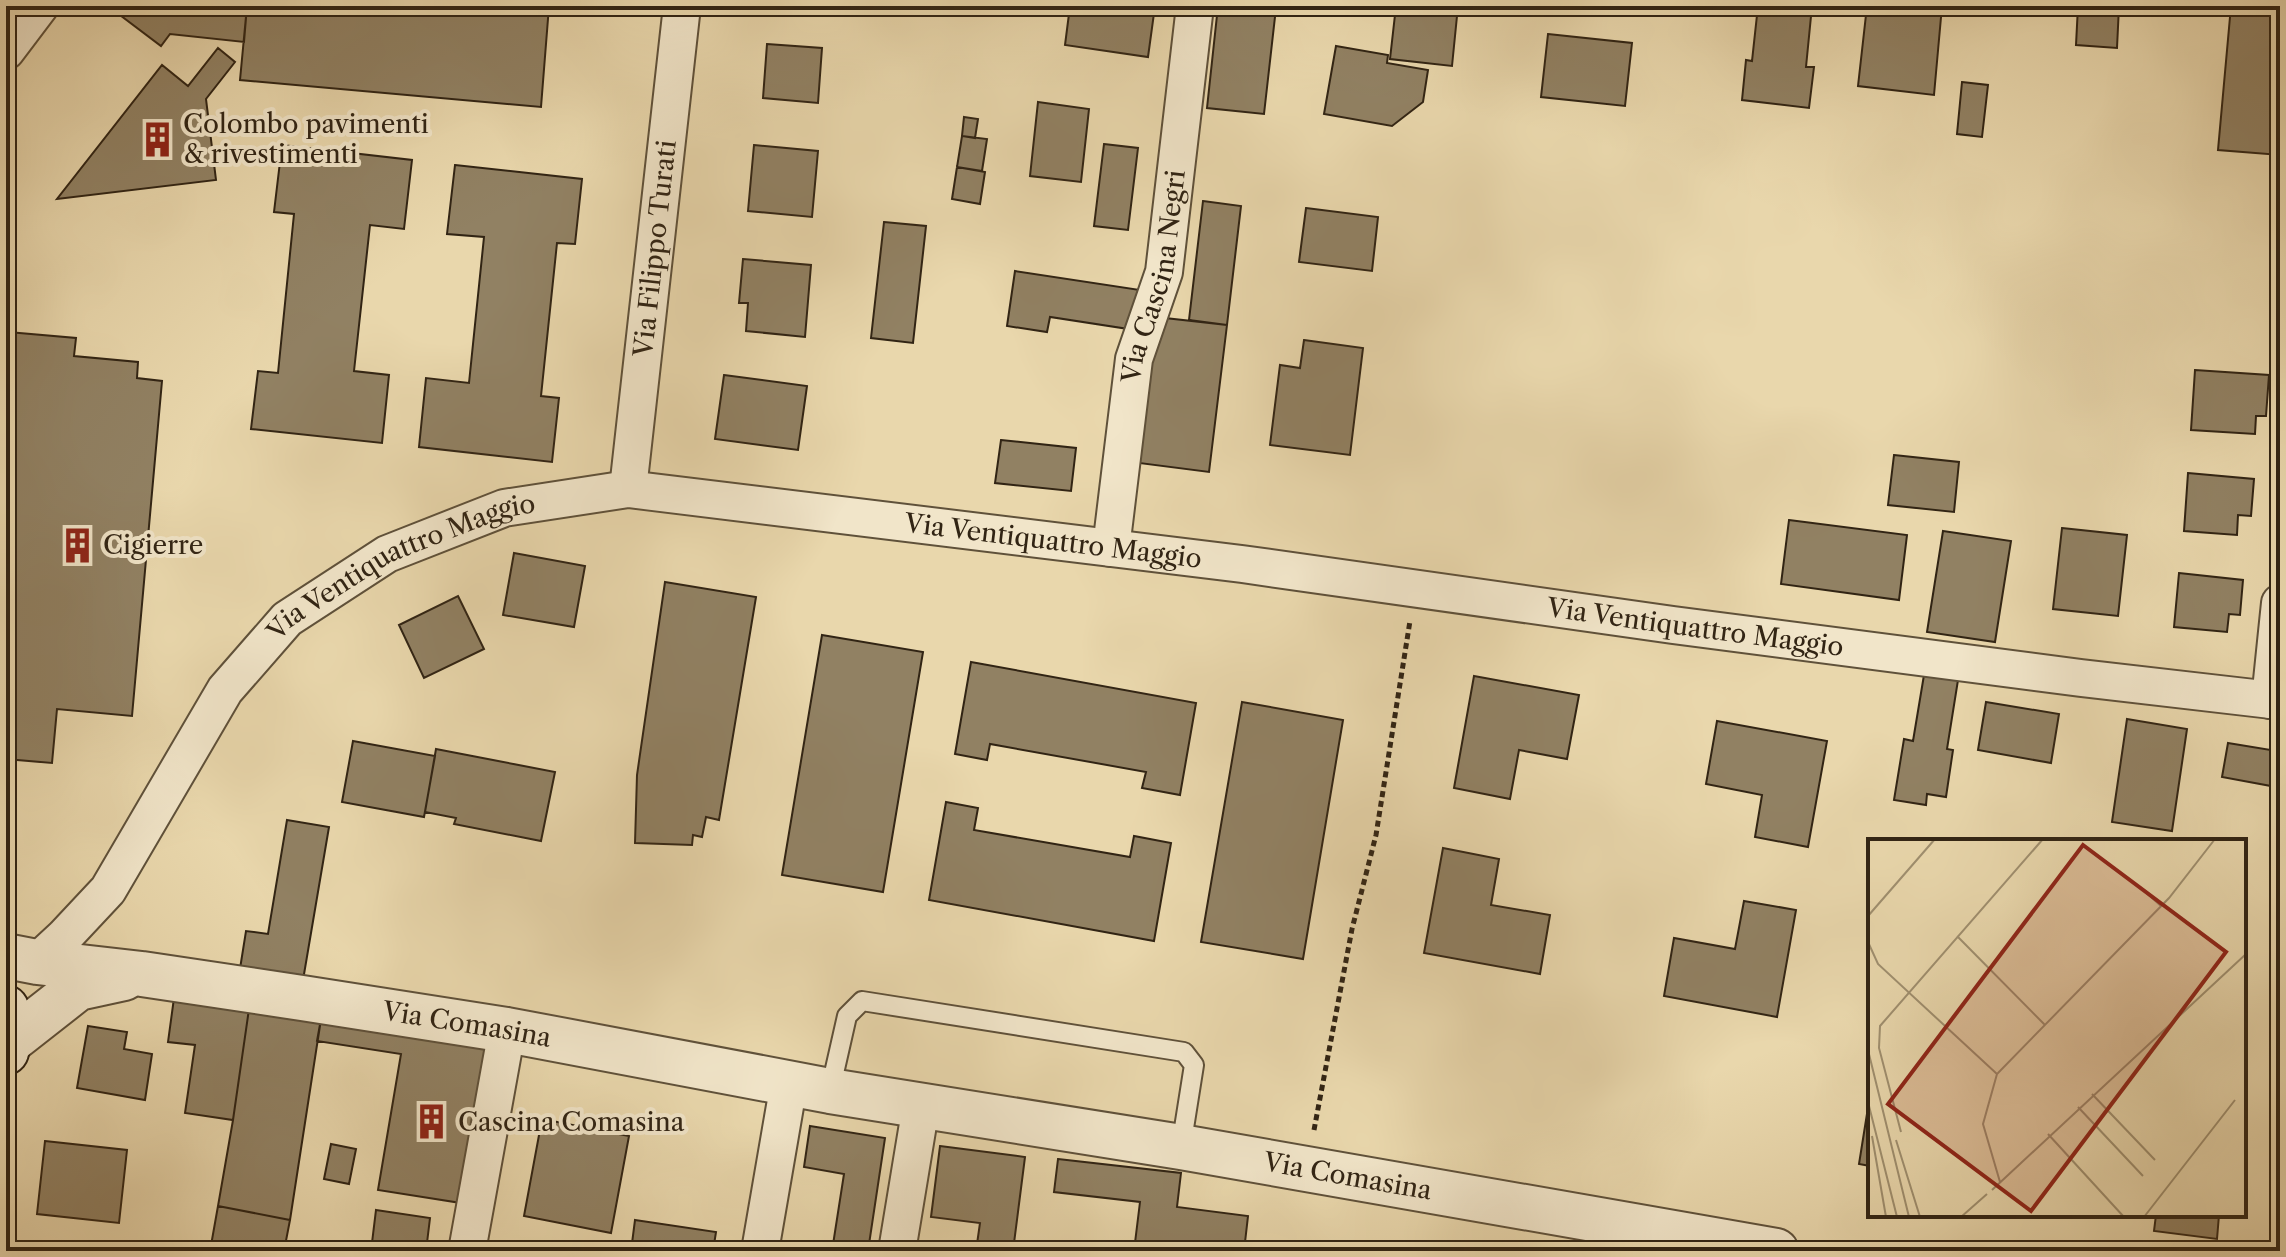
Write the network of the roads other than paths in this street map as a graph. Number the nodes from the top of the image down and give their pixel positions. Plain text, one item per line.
1 (40, 6) edge
2 (682, 6) edge
3 (1195, 6) edge
4 (6, 51) edge
5 (628, 489) junction
6 (1111, 548) junction
7 (2280, 603) edge
8 (2275, 700) edge
9 (22, 959) edge
10 (142, 974) junction
11 (507, 1030) junction
12 (7, 1034) edge
13 (809, 1087) junction
14 (921, 1106) junction
15 (1181, 1147) junction
16 (467, 1251) edge
17 (760, 1251) edge
18 (897, 1251) edge
19 (1776, 1251) edge

1 - 4 street
2 - 5 street, Via Filippo Turati
3 - 6 street, Via Cascina Negri
5 - 6 street, Via Ventiquattro Maggio
5 - 9 street, Via Ventiquattro Maggio
6 - 8 street, Via Ventiquattro Maggio
7 - 8 street, Via Ventiquattro Maggio
9 - 10 street, Via Comasina
10 - 11 street, Via Comasina
10 - 12 street
11 - 13 street, Via Comasina
11 - 16 street
13 - 14 street, Via Comasina
13 - 15 lane
13 - 17 street
14 - 15 street, Via Comasina
14 - 18 street
15 - 19 street, Via Comasina

